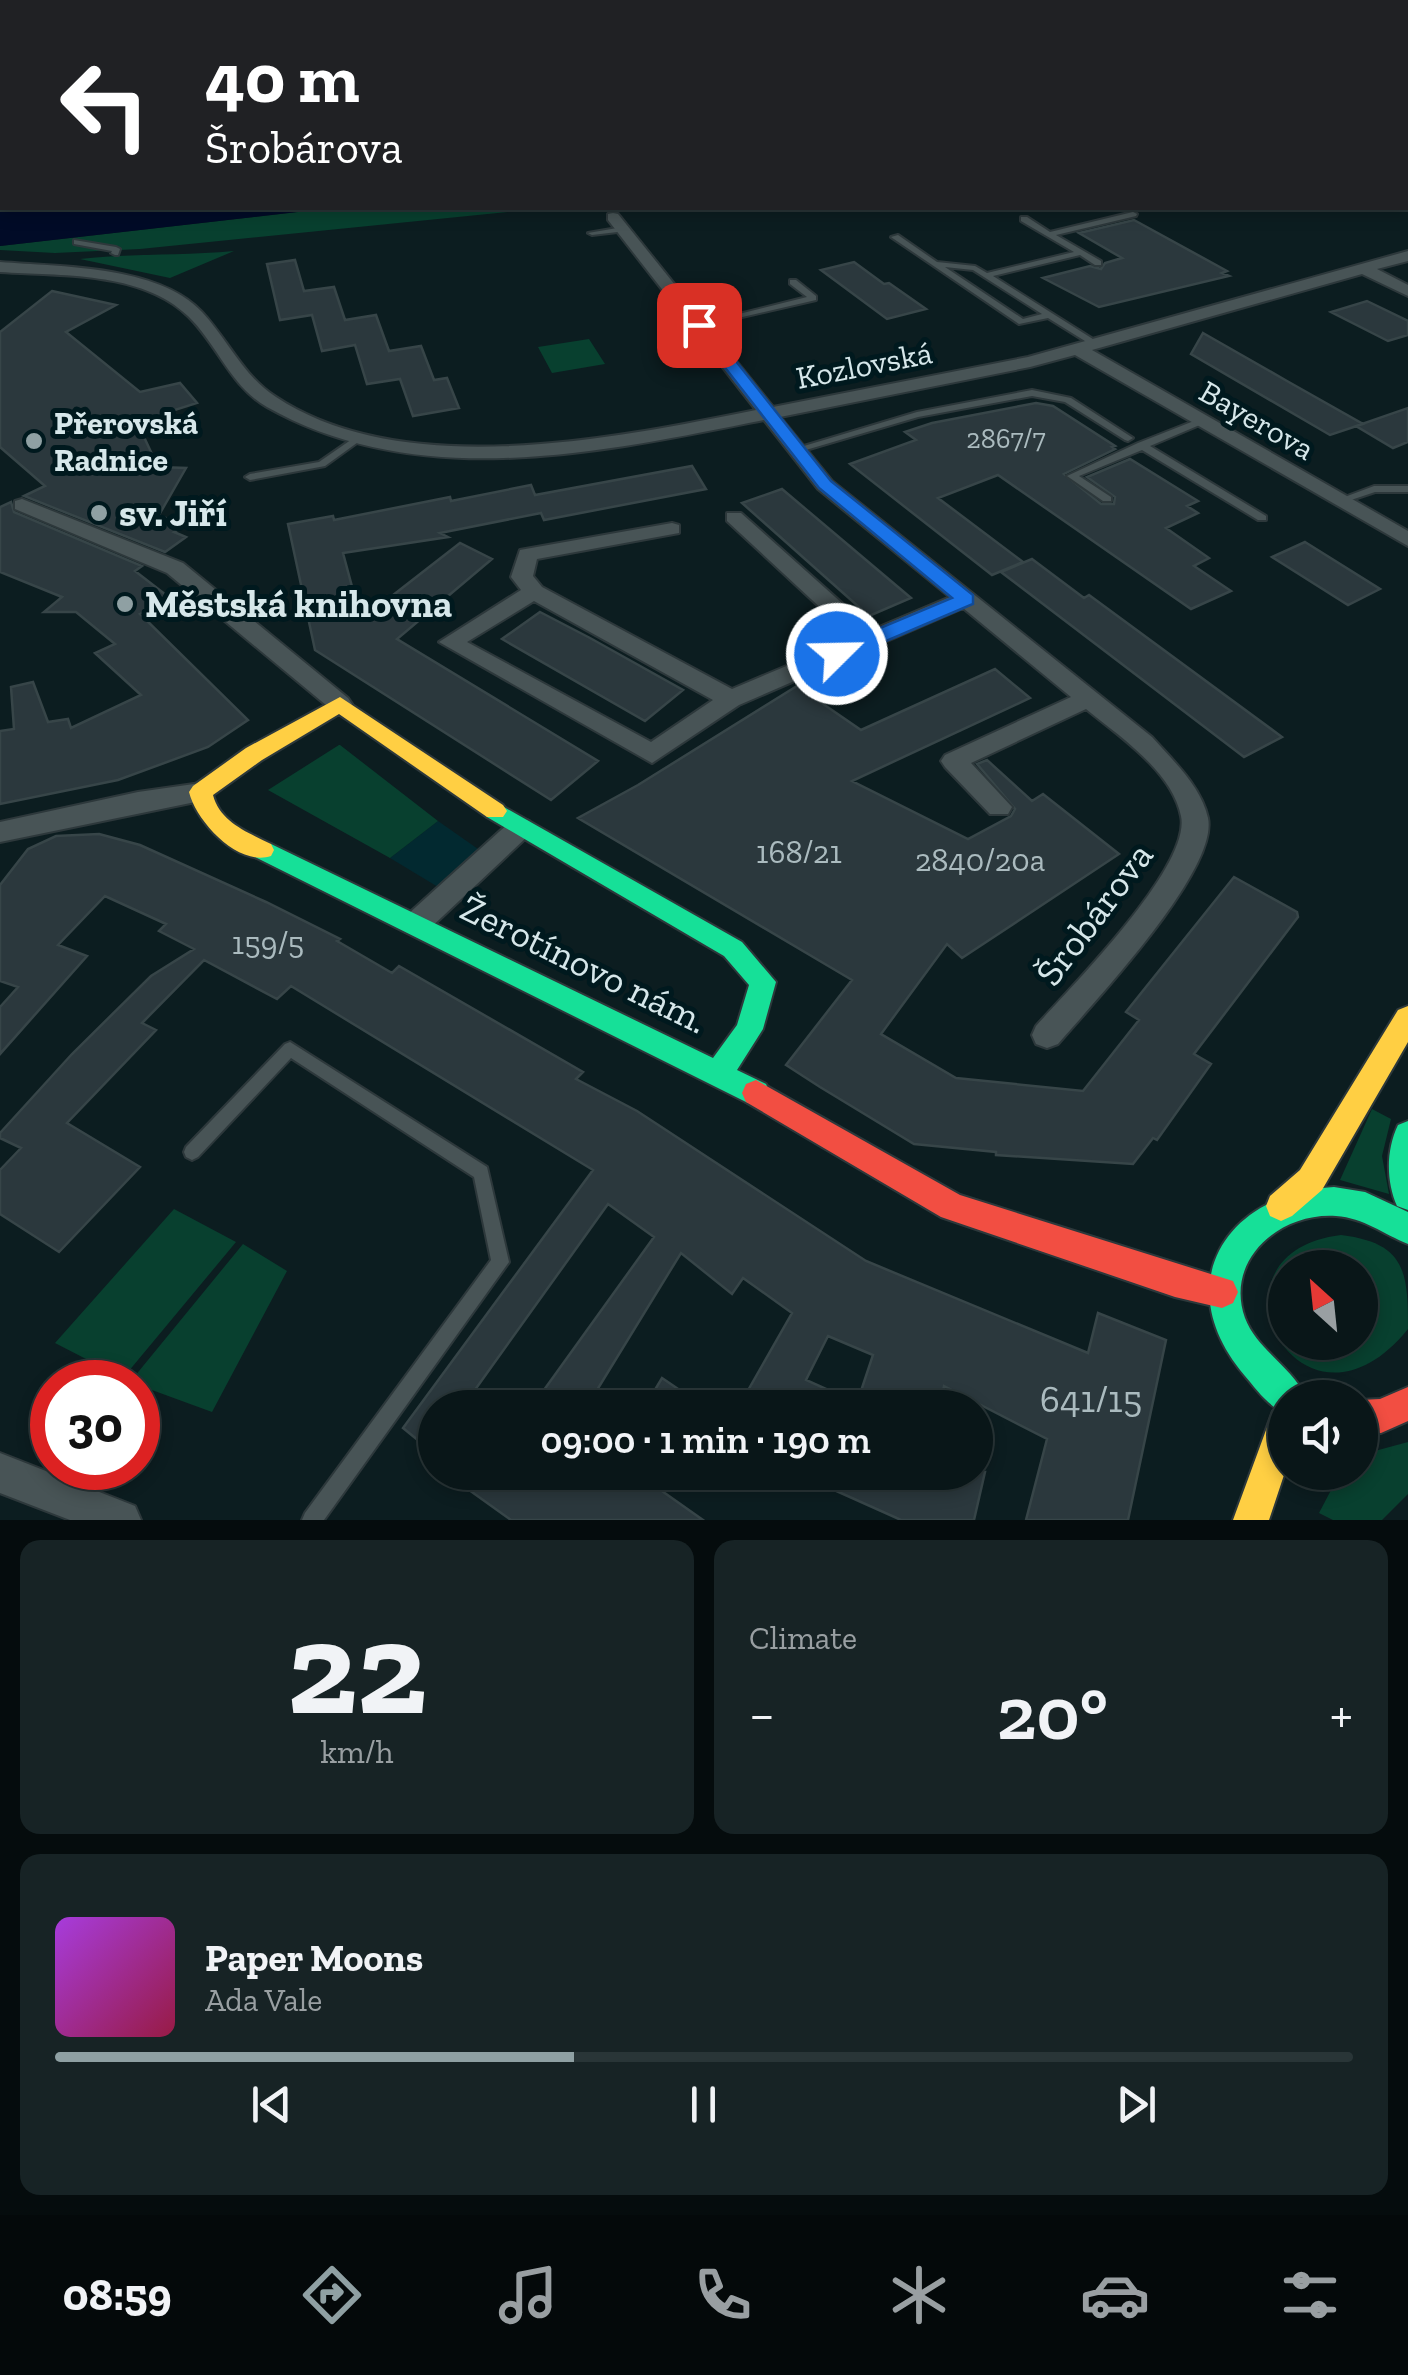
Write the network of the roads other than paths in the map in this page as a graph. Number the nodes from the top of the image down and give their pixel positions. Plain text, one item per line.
1 (1133, 214) dead end
2 (1024, 218) dead end
3 (618, 223) joint
4 (592, 233) dead end
5 (1048, 234) junction
6 (895, 237) dead end
7 (77, 242) dead end
8 (116, 253) dead end
9 (1080, 253) junction
10 (1408, 256) edge
11 (1098, 263) dead end
12 (935, 264) junction
13 (0, 267) edge
14 (1365, 268) junction
15 (987, 275) junction
16 (793, 282) dead end
17 (1408, 291) edge
18 (1049, 315) junction
19 (699, 325) junction
20 (1085, 346) junction
21 (770, 414) junction
22 (1199, 422) junction
23 (358, 438) junction
24 (1128, 438) dead end
25 (1141, 445) junction
26 (798, 449) junction
27 (250, 477) dead end
28 (1408, 489) edge
29 (1107, 500) dead end
30 (1338, 501) junction
31 (22, 505) dead end
32 (734, 517) dead end
33 (1262, 518) dead end
34 (672, 529) dead end
35 (1408, 540) edge
36 (534, 592) junction
37 (966, 599) junction
38 (869, 640) junction
39 (1087, 698) junction
40 (732, 699) junction
41 (340, 704) junction
42 (201, 792) junction
43 (999, 807) dead end
44 (520, 828) junction
45 (5, 837) edge
46 (416, 924) junction
47 (1408, 1018) edge
48 (1047, 1035) dead end
49 (720, 1072) junction
50 (1408, 1134) edge
51 (192, 1152) dead end
52 (1408, 1196) edge
53 (1273, 1212) junction
54 (1408, 1229) edge
55 (1222, 1292) junction
56 (1268, 1381) edge
57 (1408, 1404) edge
58 (1378, 1416) edge
59 (1268, 1472) edge
60 (0, 1473) edge
61 (121, 1520) edge
62 (312, 1520) edge
63 (1251, 1520) edge

1 - 5 lane
2 - 5 lane
3 - 4 lane
3 - 19 street, Šrobárova
5 - 9 lane
6 - 12 lane
7 - 8 lane
9 - 11 lane
9 - 15 lane
10 - 14 street, Kozlovská
12 - 15 lane
12 - 18 lane
13 - 23 street, Kozlovská
14 - 17 street
14 - 20 street, Kozlovská
15 - 18 lane
16 - 19 lane
18 - 20 lane
19 - 21 street, Šrobárova
20 - 21 street, Kozlovská
20 - 22 street, Bayerova
21 - 23 street, Kozlovská
21 - 26 street, Šrobárova
22 - 25 lane
22 - 30 street, Bayerova
23 - 27 lane
24 - 26 lane
25 - 29 lane
25 - 33 lane
26 - 37 street, Šrobárova
28 - 30 lane
30 - 35 street, Bayerova
31 - 41 street, Žerotínovo nám.
32 - 38 street
34 - 36 street
36 - 40 street
36 - 40 street
37 - 38 street
37 - 39 street, Šrobárova
38 - 40 street
39 - 43 street
39 - 48 street, Šrobárova
41 - 42 street
41 - 44 street, Žerotínovo nám.
42 - 45 street
42 - 46 street, Žerotínovo nám.
44 - 46 street, Žerotínovo nám.
44 - 49 street, Žerotínovo nám.
46 - 49 street, Žerotínovo nám.
47 - 53 street
49 - 55 street, Žerotínovo nám.
50 - 52 street
51 - 62 lane
53 - 54 street
53 - 55 street
55 - 56 street
57 - 58 street
59 - 63 street
60 - 61 street

